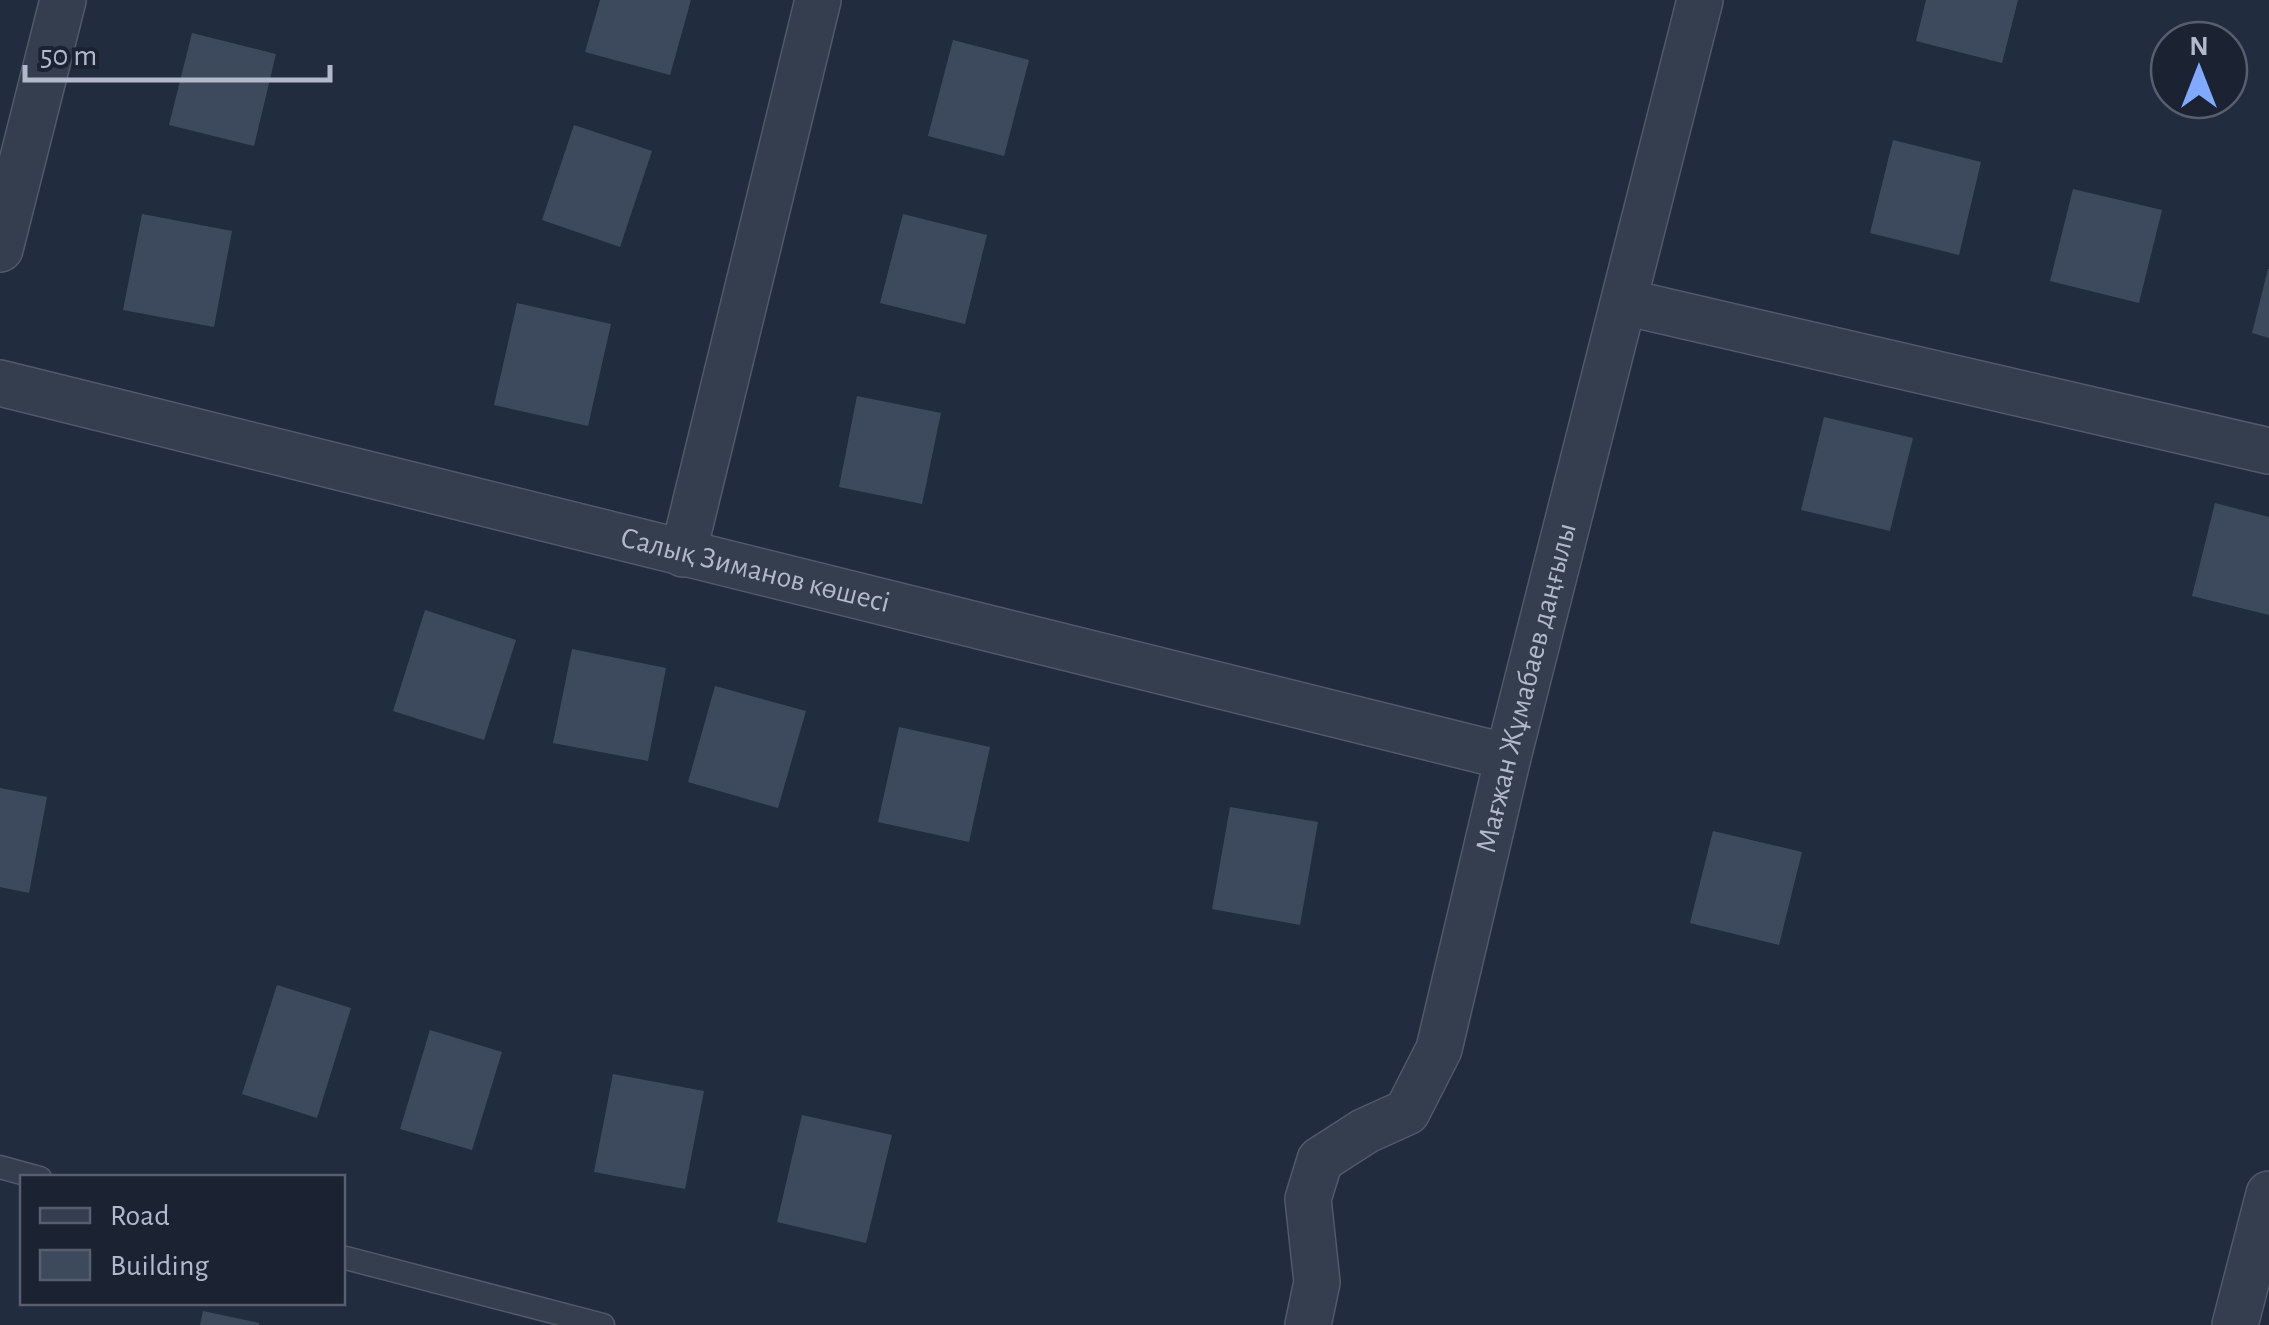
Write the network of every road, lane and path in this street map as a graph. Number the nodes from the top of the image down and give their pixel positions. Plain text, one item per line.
1 (63, 0) edge
2 (818, 0) edge
3 (1700, 0) edge
4 (0, 249) edge
5 (1625, 302) junction
6 (0, 383) edge
7 (2269, 451) edge
8 (683, 554) junction
9 (1508, 758) junction
10 (0, 1167) edge
11 (29, 1175) edge
12 (2269, 1194) edge
13 (345, 1258) edge
14 (604, 1325) edge
15 (1308, 1325) edge
16 (2235, 1325) edge

1 - 4 street
2 - 8 street
3 - 5 street, Мағжан Жұмабаев даңғылы
5 - 7 street
5 - 9 street, Мағжан Жұмабаев даңғылы
6 - 8 street, Салық Зиманов көшесі
8 - 9 street, Салық Зиманов көшесі
9 - 15 street, Мағжан Жұмабаев даңғылы
10 - 11 lane
12 - 16 street
13 - 14 lane

